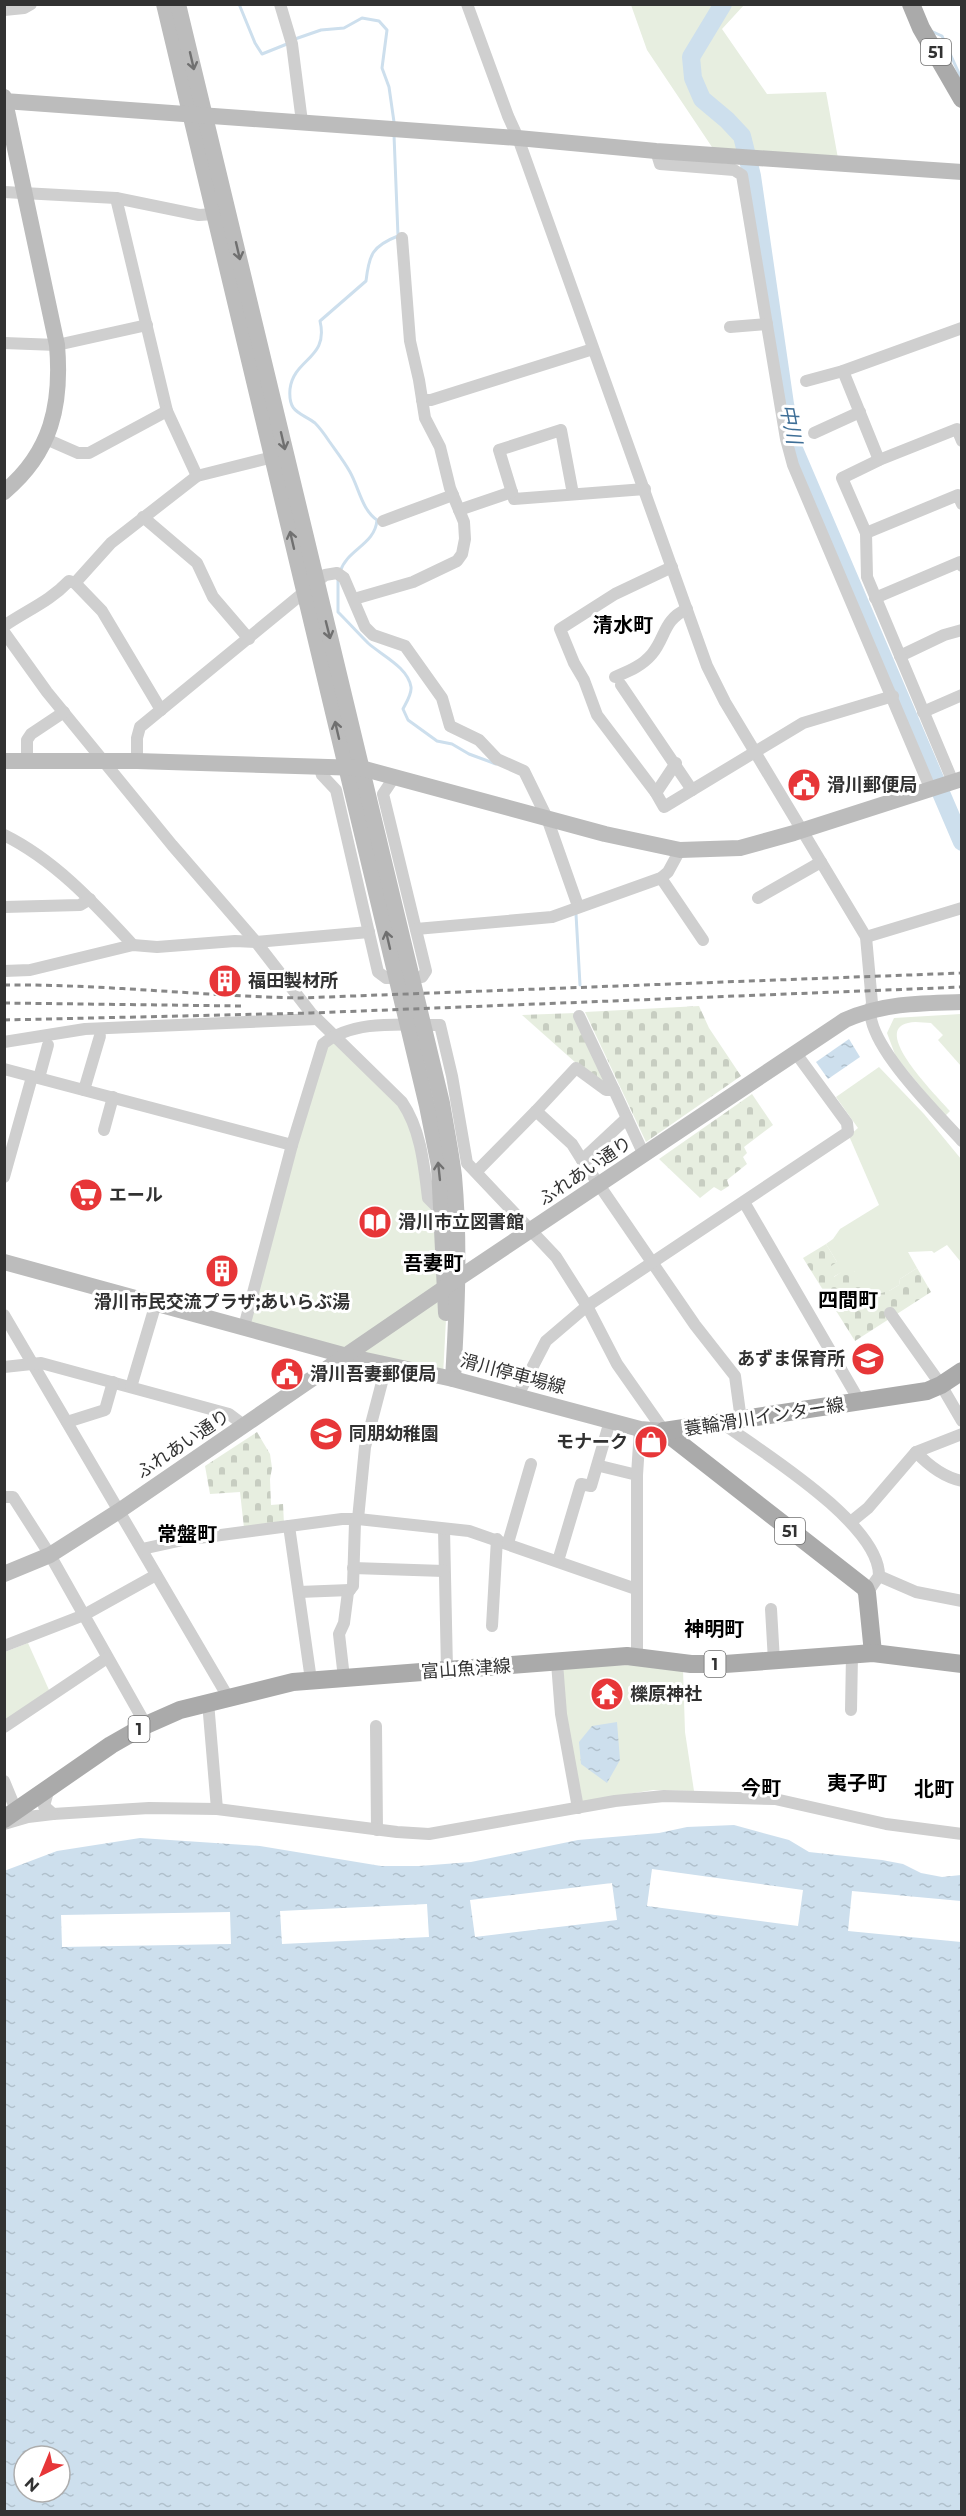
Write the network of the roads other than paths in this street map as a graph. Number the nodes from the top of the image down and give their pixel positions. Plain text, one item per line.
1 (31, 4) edge
2 (164, 4) edge
3 (178, 4) edge
4 (280, 4) edge
5 (467, 4) edge
6 (911, 4) edge
7 (4, 10) edge
8 (962, 99) edge
9 (5, 100) edge
10 (198, 114) junction
11 (302, 122) junction
12 (518, 138) junction
13 (656, 151) junction
14 (962, 172) edge
15 (4, 192) edge
16 (24, 192) junction
17 (116, 198) junction
18 (214, 214) junction
19 (402, 238) dead end
20 (767, 324) junction
21 (147, 325) junction
22 (730, 327) dead end
23 (962, 328) edge
24 (4, 343) edge
25 (57, 345) junction
26 (593, 349) junction
27 (843, 371) junction
28 (806, 381) dead end
29 (422, 400) junction
30 (167, 411) junction
31 (860, 412) junction
32 (814, 433) dead end
33 (46, 438) junction
34 (962, 441) edge
35 (273, 457) junction
36 (879, 460) junction
37 (196, 476) junction
38 (645, 489) junction
39 (4, 492) edge
40 (512, 492) junction
41 (573, 494) junction
42 (453, 495) junction
43 (960, 497) edge
44 (459, 510) junction
45 (143, 517) junction
46 (383, 521) dead end
47 (866, 533) junction
48 (961, 563) edge
49 (672, 567) junction
50 (75, 583) junction
51 (310, 586) junction
52 (354, 598) junction
53 (876, 598) junction
54 (687, 609) junction
55 (4, 626) edge
56 (962, 630) edge
57 (4, 632) edge
58 (249, 639) junction
59 (900, 656) junction
60 (962, 694) edge
61 (893, 696) junction
62 (160, 710) junction
63 (64, 712) junction
64 (923, 712) junction
65 (756, 751) junction
66 (4, 761) edge
67 (27, 761) junction
68 (104, 761) junction
69 (137, 761) junction
70 (676, 763) junction
71 (319, 766) junction
72 (353, 767) junction
73 (395, 776) junction
74 (944, 785) edge
75 (692, 790) junction
76 (657, 793) junction
77 (548, 818) junction
78 (802, 831) junction
79 (4, 835) edge
80 (680, 850) junction
81 (821, 862) junction
82 (661, 879) junction
83 (758, 898) dead end
84 (90, 899) junction
85 (579, 906) junction
86 (4, 907) edge
87 (962, 908) edge
88 (416, 929) junction
89 (369, 932) junction
90 (866, 937) junction
91 (703, 940) dead end
92 (256, 942) junction
93 (133, 945) junction
94 (4, 971) edge
95 (962, 1002) edge
96 (869, 1009) junction
97 (579, 1017) dead end
98 (317, 1019) junction
99 (100, 1036) dead end
100 (333, 1036) junction
101 (4, 1042) edge
102 (48, 1045) dead end
103 (795, 1052) junction
104 (4, 1069) edge
105 (35, 1077) junction
106 (84, 1090) junction
107 (614, 1090) junction
108 (113, 1097) junction
109 (536, 1111) junction
110 (627, 1119) junction
111 (104, 1130) dead end
112 (962, 1141) edge
113 (292, 1145) junction
114 (644, 1155) junction
115 (582, 1160) junction
116 (476, 1172) junction
117 (4, 1177) edge
118 (599, 1185) junction
119 (744, 1202) junction
120 (442, 1212) junction
121 (533, 1230) junction
122 (4, 1262) edge
123 (652, 1263) junction
124 (450, 1284) junction
125 (156, 1303) junction
126 (587, 1306) junction
127 (890, 1313) dead end
128 (4, 1315) edge
129 (244, 1326) junction
130 (347, 1356) junction
131 (387, 1363) junction
132 (33, 1365) junction
133 (4, 1367) edge
134 (962, 1371) edge
135 (448, 1378) junction
136 (113, 1382) junction
137 (941, 1385) junction
138 (131, 1387) junction
139 (518, 1395) junction
140 (860, 1402) junction
141 (741, 1420) junction
142 (610, 1421) junction
143 (962, 1421) edge
144 (67, 1422) junction
145 (722, 1423) junction
146 (245, 1426) junction
147 (640, 1429) junction
148 (664, 1431) junction
149 (962, 1434) edge
150 (916, 1452) junction
151 (531, 1464) dead end
152 (600, 1466) dead end
153 (637, 1475) junction
154 (962, 1481) edge
155 (4, 1497) edge
156 (119, 1511) junction
157 (358, 1519) junction
158 (852, 1521) junction
159 (289, 1526) junction
160 (444, 1529) junction
161 (503, 1541) junction
162 (142, 1549) junction
163 (50, 1555) junction
164 (558, 1561) junction
165 (353, 1568) junction
166 (444, 1571) junction
167 (4, 1574) edge
168 (156, 1575) junction
169 (879, 1576) junction
170 (636, 1589) junction
171 (350, 1590) junction
172 (299, 1592) junction
173 (867, 1593) junction
174 (962, 1601) edge
175 (771, 1609) dead end
176 (84, 1615) junction
177 (492, 1626) dead end
178 (4, 1646) edge
179 (873, 1653) junction
180 (852, 1655) junction
181 (637, 1656) junction
182 (107, 1658) junction
183 (774, 1661) junction
184 (557, 1663) junction
185 (962, 1664) edge
186 (447, 1670) junction
187 (344, 1678) junction
188 (311, 1680) junction
189 (228, 1697) junction
190 (208, 1702) junction
191 (851, 1710) dead end
192 (147, 1725) junction
193 (376, 1726) dead end
194 (4, 1727) edge
195 (4, 1781) edge
196 (49, 1788) junction
197 (217, 1809) junction
198 (578, 1809) junction
199 (53, 1814) junction
200 (8, 1818) edge
201 (377, 1830) junction
202 (962, 1834) edge

1 - 7 street
2 - 10 street
3 -> 10 street
4 - 11 street
5 - 12 street
6 - 8 main road, 51
9 - 10 street
9 - 16 street
10 - 11 street
10 - 18 street
10 -> 51 street
11 - 12 street
12 - 13 street
12 - 26 street
13 - 14 street
13 - 20 street
15 - 16 street
16 - 17 street
16 - 25 street
17 - 18 street
17 - 21 street
18 - 35 street
19 - 29 street
20 - 22 street
20 - 61 street
21 - 25 street
21 - 30 street
23 - 27 street
24 - 25 street
25 - 33 street
26 - 29 street
26 - 38 street
27 - 28 street
27 - 31 street
29 - 42 street
30 - 33 street
30 - 37 street
31 - 32 street
31 - 36 street
33 - 39 street
34 - 36 street
35 - 37 street
51 -> 35 street
36 - 47 street
37 - 45 street
38 - 41 street
38 - 49 street
40 - 41 street
40 - 41 street
40 - 44 street
42 - 44 street
42 - 46 street
43 - 47 street
44 - 52 street
45 - 50 street
45 - 58 street
47 - 53 street
48 - 53 street
49 - 54 street
49 - 76 street
50 - 55 street
50 - 62 street
51 - 52 street
51 - 58 street
51 - 72 street
52 - 77 street
53 - 59 street
54 - 65 street
54 - 70 street
56 - 59 street
57 - 63 street
58 - 62 street
59 - 64 street
60 - 64 street
61 - 65 street
61 - 74 street
62 - 69 street
63 - 67 street
63 - 68 street
64 - 74 street
65 - 75 street
65 - 78 street
66 - 67 street
67 - 68 street
68 - 69 street
68 - 92 street
69 - 71 street
70 - 75 street
70 - 76 street
71 - 72 street
71 - 89 street
72 - 73 street
120 -> 72 street
72 - 124 street
73 - 77 street
73 - 88 street
74 - 78 street
75 - 76 street
77 - 80 street
77 - 85 street
78 - 80 street
78 - 81 street
79 - 84 street
80 - 82 street
81 - 83 street
81 - 90 street
82 - 85 street
82 - 91 street
84 - 86 street
84 - 93 street
85 - 88 street
87 - 90 street
88 - 89 street
89 - 92 street
90 - 96 street
92 - 93 street
92 - 98 street
93 - 94 street
95 - 96 street, ふれあい通り
96 - 103 street, ふれあい通り
96 - 112 street
97 - 107 street
98 - 100 street
98 - 101 street
99 - 106 street
100 - 113 street
100 - 116 street
100 - 120 street
102 - 105 street
103 - 114 street, ふれあい通り
103 - 119 street
104 - 105 street
105 - 106 street
105 - 117 street
106 - 108 street
107 - 109 street
107 - 110 street
108 - 111 street
108 - 113 street
109 - 115 street
109 - 116 street
110 - 114 street
110 - 115 street
113 - 129 street
114 - 118 street, ふれあい通り
115 - 118 street
116 - 121 street
118 - 121 street, ふれあい通り
118 - 123 street
119 - 123 street
119 - 140 street
120 - 124 street
121 - 124 street, ふれあい通り
121 - 126 street
122 - 125 street, 滑川停車場線
123 - 126 street
123 - 141 street
124 - 130 street, ふれあい通り
124 - 135 street
125 - 129 street, 滑川停車場線
125 - 138 street
126 - 139 street
126 - 148 street
127 - 137 street
128 - 132 street
129 - 130 street, 滑川停車場線
130 - 131 street, 滑川停車場線
130 - 146 street, ふれあい通り
131 - 135 street, 滑川停車場線
131 - 157 street
132 - 133 street
132 - 136 street
132 - 144 street
134 - 137 main road, 蓑輪滑川インター線
135 - 139 street, 滑川停車場線
136 - 138 street
136 - 144 street
137 - 140 main road, 蓑輪滑川インター線
137 - 143 street
138 - 146 street
139 - 142 street, 滑川停車場線
140 - 141 main road, 蓑輪滑川インター線
141 - 145 main road, 蓑輪滑川インター線
142 - 147 street, 滑川停車場線
142 - 164 street
144 - 156 street
145 - 148 main road, 蓑輪滑川インター線
145 - 158 street
146 - 156 street, ふれあい通り
147 - 148 street, 滑川停車場線
147 - 153 street
148 - 173 main road, 蓑輪滑川インター線 / 51
149 - 150 street
150 - 154 street
150 - 158 street
151 - 161 street
152 - 153 street
153 - 170 street
155 - 163 street
156 - 162 street
156 - 163 street, ふれあい通り
157 - 159 street
157 - 160 street
157 - 165 street
158 - 169 street
159 - 162 street
159 - 172 street
160 - 161 street
160 - 166 street
161 - 164 street
161 - 177 street
162 - 168 street
163 - 167 street, ふれあい通り
163 - 176 street
164 - 170 street
165 - 166 street
165 - 171 street
166 - 186 street
168 - 176 street
168 - 189 street
169 - 173 street
169 - 174 street
170 - 181 street
171 - 172 street
171 - 187 street
172 - 188 street
173 - 179 main road
175 - 183 street
176 - 178 street
176 - 182 street
179 - 180 main road, 富山魚津線 / 1
179 - 185 main road, 富山魚津線 / 1
180 - 183 main road, 富山魚津線 / 1
180 - 191 street
181 - 183 main road, 富山魚津線 / 1
181 - 184 main road, 富山魚津線 / 1
182 - 192 street
182 - 194 street
184 - 186 main road, 富山魚津線 / 1
184 - 198 street
186 - 187 main road, 富山魚津線 / 1
187 - 188 main road, 富山魚津線 / 1
188 - 189 main road, 富山魚津線 / 1
189 - 190 main road, 富山魚津線 / 1
190 - 192 main road, 富山魚津線 / 1
190 - 197 street
192 - 196 main road, 富山魚津線 / 1
193 - 201 street
195 - 200 street
196 - 199 street
196 - 200 main road, 富山魚津線 / 1
197 - 199 street
197 - 201 street
198 - 201 street
198 - 202 street
199 - 200 street

